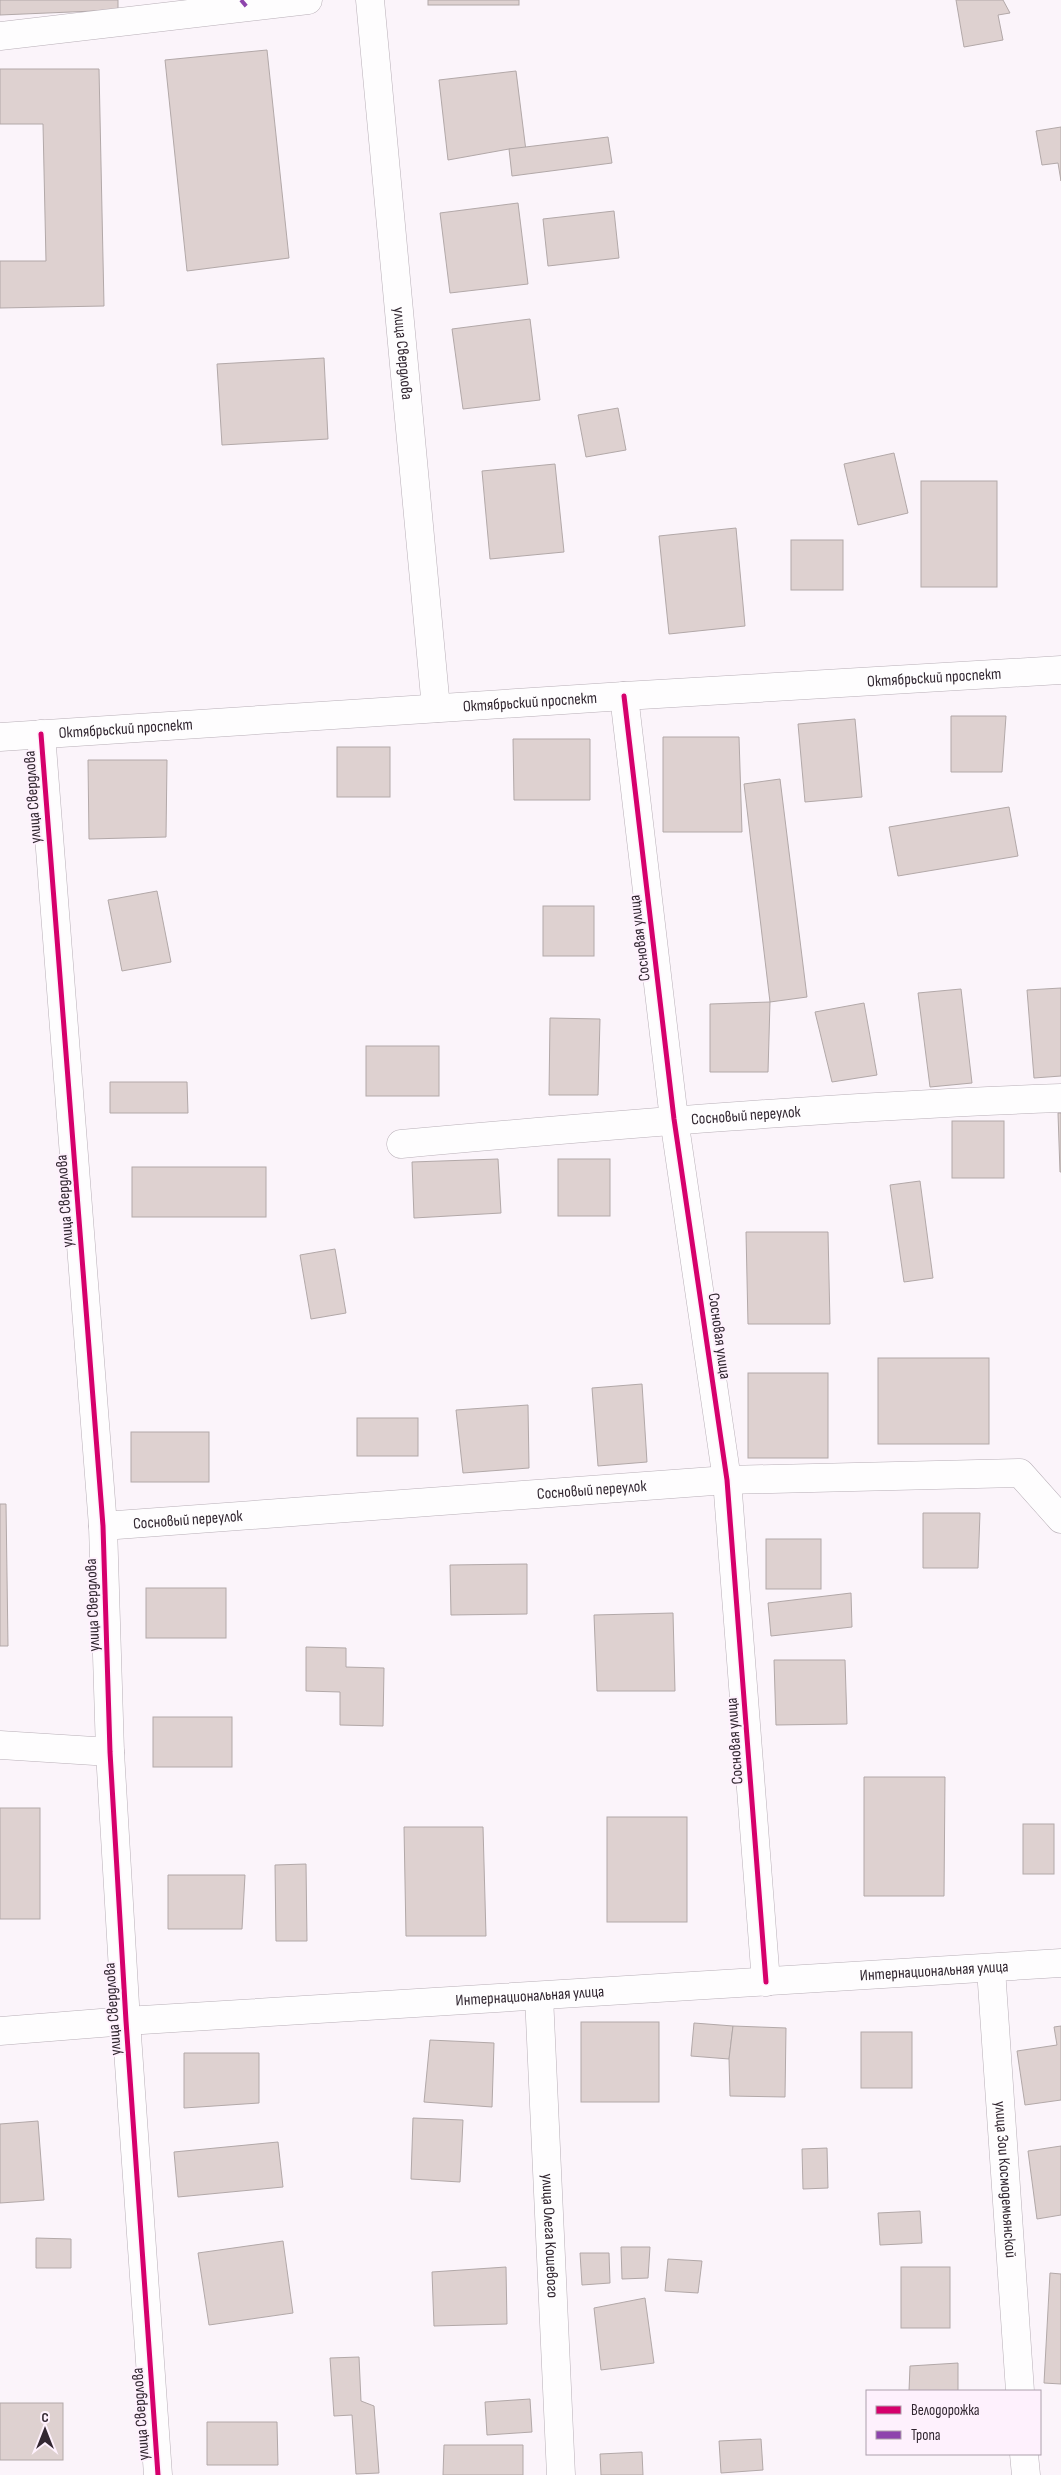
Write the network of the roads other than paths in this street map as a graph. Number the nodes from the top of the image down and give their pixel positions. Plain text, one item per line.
1 (308, 0) edge
2 (370, 0) edge
3 (0, 36) edge
4 (1061, 670) edge
5 (624, 696) junction
6 (436, 708) junction
7 (41, 734) junction
8 (0, 737) edge
9 (1061, 1098) edge
10 (674, 1120) junction
11 (401, 1144) dead end
12 (727, 1480) junction
13 (1061, 1519) edge
14 (103, 1526) junction
15 (0, 1745) edge
16 (110, 1752) junction
17 (1061, 1963) edge
18 (991, 1969) junction
19 (766, 1982) junction
20 (539, 1996) junction
21 (126, 2021) junction
22 (0, 2031) edge
23 (1020, 2390) edge
24 (1024, 2455) edge
25 (158, 2475) edge
26 (561, 2475) edge
27 (1026, 2475) edge

1 - 3 street
2 - 6 street, улица Свердлова
4 - 5 street, Октябрьский проспект
5 - 6 street, Октябрьский проспект
5 - 10 street, Сосновая улица
6 - 7 street, Октябрьский проспект
7 - 8 street, Октябрьский проспект
7 - 14 street, улица Свердлова
9 - 10 street, Сосновый переулок
10 - 11 street, Сосновый переулок
10 - 12 street, Сосновая улица
12 - 13 street, Сосновый переулок
12 - 14 street, Сосновый переулок
12 - 19 street, Сосновая улица
14 - 16 street, улица Свердлова
15 - 16 street
16 - 21 street, улица Свердлова
17 - 18 street, Интернациональная улица
18 - 19 street, Интернациональная улица
18 - 23 street, улица Зои Космодемьянской
19 - 20 street, Интернациональная улица
20 - 21 street, Интернациональная улица
20 - 26 street, улица Олега Кошевого
21 - 22 street, Интернациональная улица
21 - 25 street, улица Свердлова
24 - 27 street

